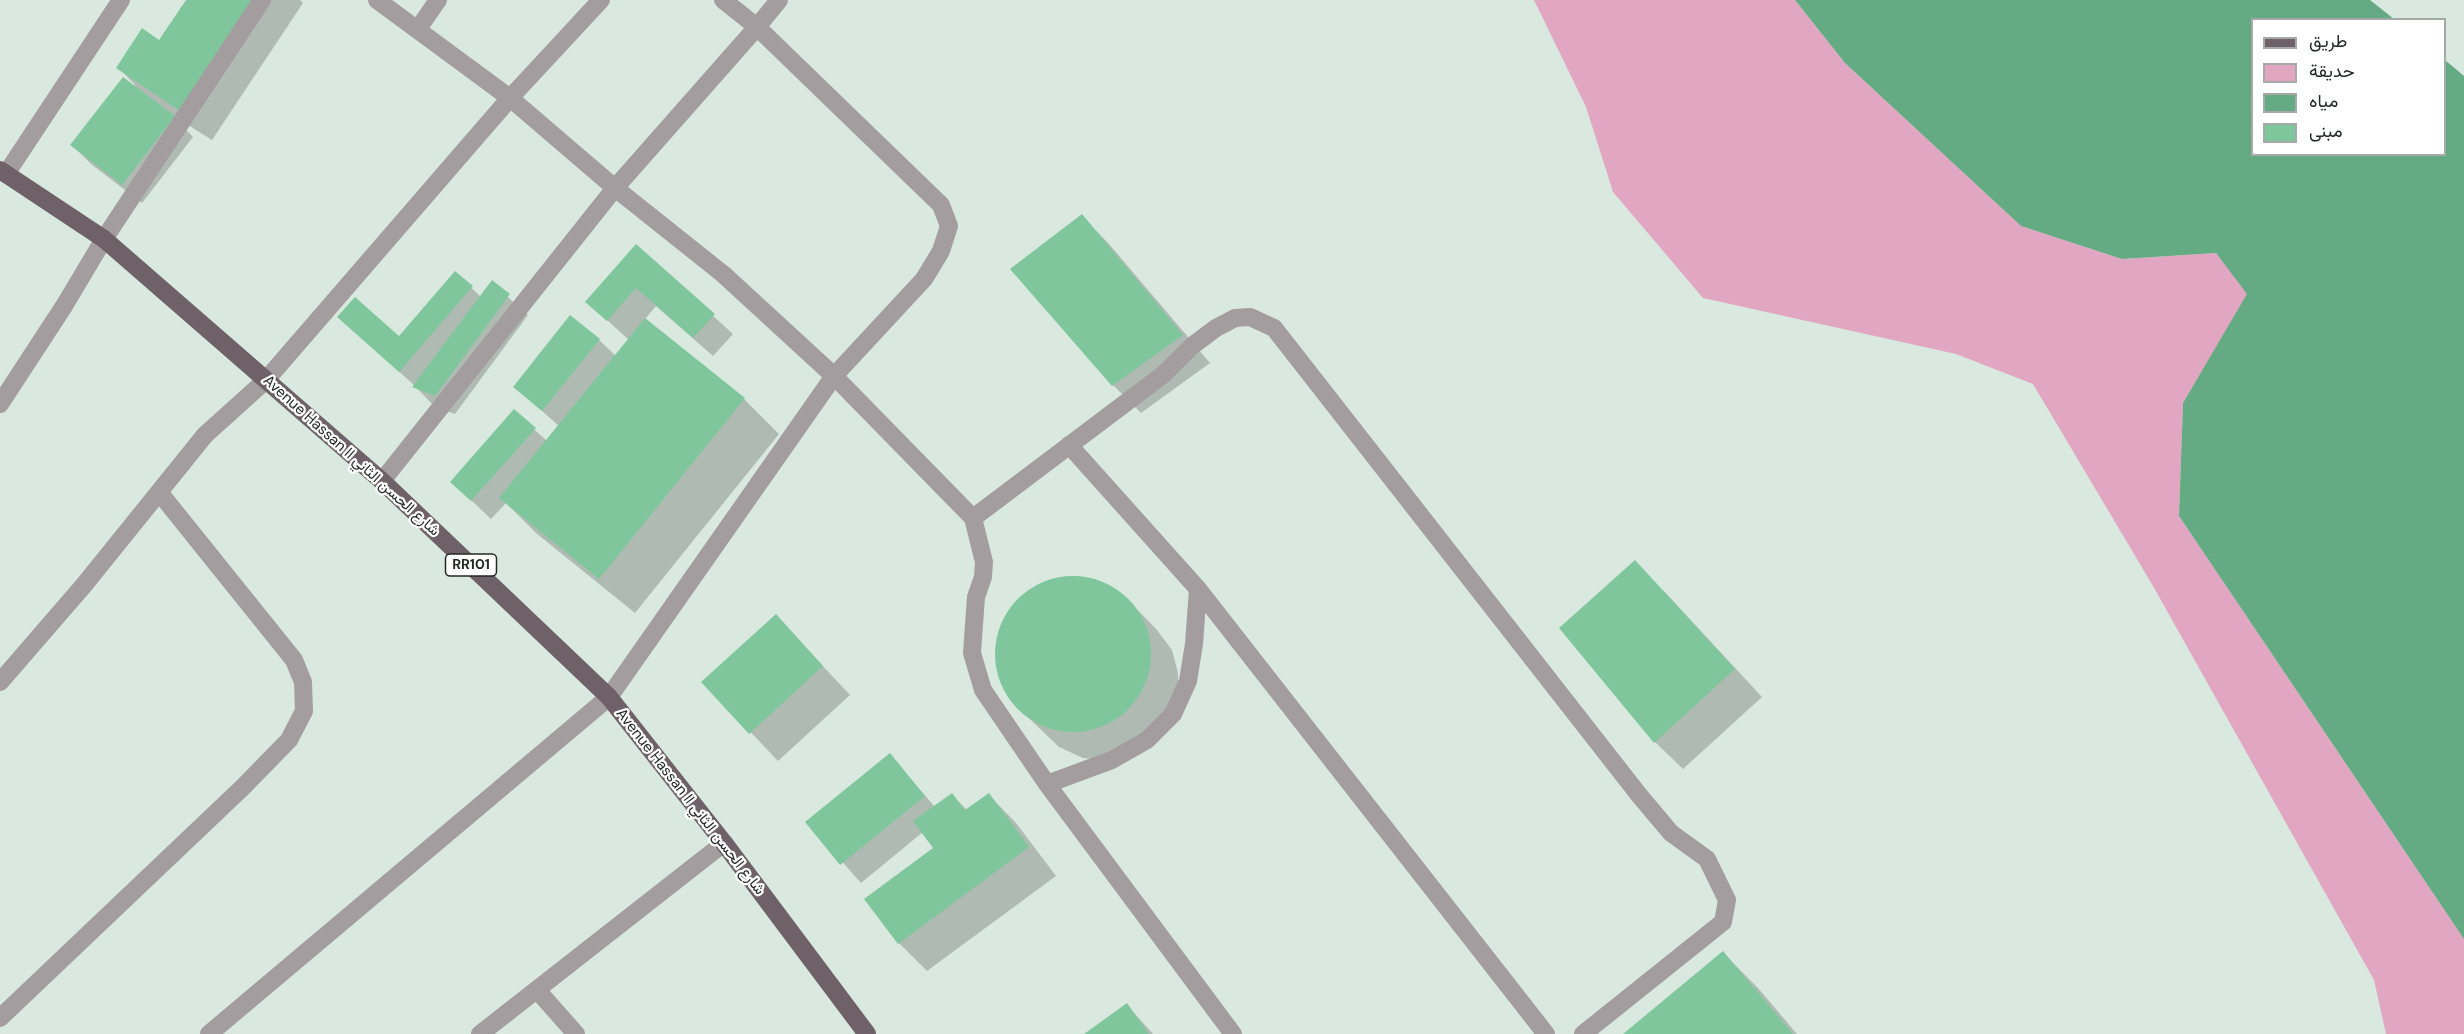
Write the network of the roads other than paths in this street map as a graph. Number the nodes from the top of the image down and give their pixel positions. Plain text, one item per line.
1 (121, 0) edge
2 (262, 0) edge
3 (377, 0) edge
4 (438, 0) edge
5 (601, 0) edge
6 (723, 0) edge
7 (778, 0) edge
8 (757, 27) junction
9 (418, 29) junction
10 (510, 98) junction
11 (3, 172) edge
12 (615, 188) junction
13 (104, 239) junction
14 (834, 376) junction
15 (266, 380) junction
16 (0, 404) edge
17 (1069, 445) junction
18 (382, 481) junction
19 (159, 492) junction
20 (973, 518) junction
21 (1198, 589) junction
22 (0, 682) edge
23 (609, 698) junction
24 (1047, 784) junction
25 (724, 843) junction
26 (537, 990) junction
27 (0, 1018) edge
28 (209, 1034) edge
29 (480, 1034) edge
30 (576, 1034) edge
31 (867, 1034) edge
32 (1233, 1034) edge
33 (1546, 1034) edge
34 (1583, 1034) edge

1 - 11 street
2 - 13 street
3 - 9 street
4 - 9 street
5 - 10 street
6 - 8 street
7 - 8 street
8 - 12 street
8 - 14 street
9 - 10 street
10 - 12 street
10 - 15 street
11 - 13 main road, Avenue Hassan II شارع الحسن الثاني / RR101
12 - 14 street
12 - 18 street
13 - 15 main road, Avenue Hassan II شارع الحسن الثاني / RR101
13 - 16 street
14 - 20 street
14 - 23 street
15 - 18 main road, Avenue Hassan II شارع الحسن الثاني / RR101
15 - 19 street
17 - 20 street
17 - 21 street
17 - 34 street
18 - 23 main road, Avenue Hassan II شارع الحسن الثاني / RR101
19 - 22 street
19 - 27 street
20 - 24 street
21 - 24 street
21 - 33 street
23 - 25 main road, Avenue Hassan II شارع الحسن الثاني / RR101
23 - 28 street
24 - 32 street
25 - 26 street
25 - 31 main road, Avenue Hassan II شارع الحسن الثاني / RR101
26 - 29 street
26 - 30 street

